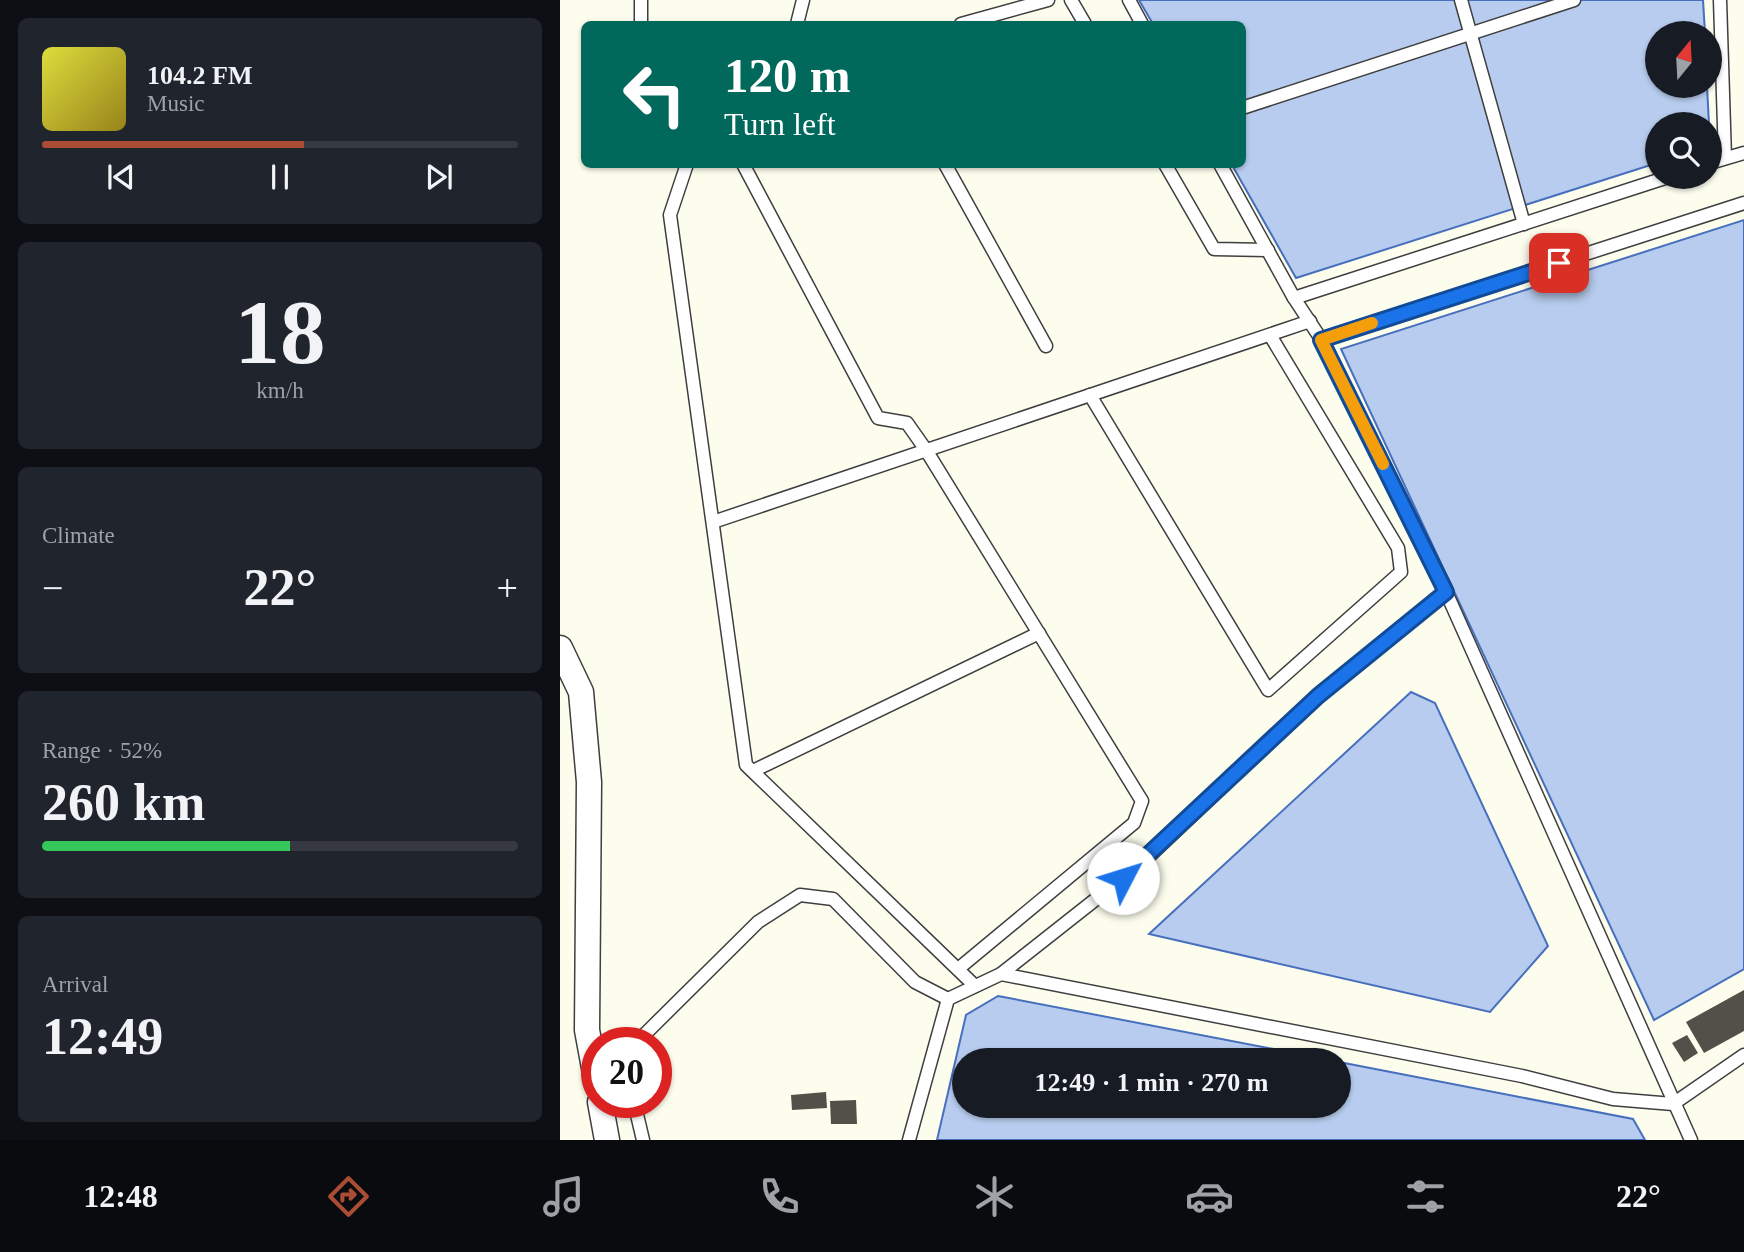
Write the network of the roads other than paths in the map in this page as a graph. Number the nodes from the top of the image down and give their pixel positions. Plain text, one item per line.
1 (641, 0) edge
2 (803, 0) edge
3 (1048, 0) edge
4 (1071, 0) edge
5 (1129, 0) edge
6 (1461, 0) edge
7 (1574, 0) edge
8 (1720, 0) edge
9 (641, 21) edge
10 (798, 21) edge
11 (972, 21) edge
12 (1083, 21) edge
13 (1140, 21) edge
14 (1471, 34) junction
15 (1246, 107) edge
16 (1744, 153) edge
17 (1725, 159) junction
18 (1722, 160) edge
19 (686, 168) edge
20 (745, 168) edge
21 (947, 168) edge
22 (1168, 168) edge
23 (1222, 168) edge
24 (1645, 185) edge
25 (1744, 203) edge
26 (1524, 224) junction
27 (1268, 250) junction
28 (1294, 298) junction
29 (1310, 321) junction
30 (1270, 335) junction
31 (1321, 340) junction
32 (1046, 346) dead end
33 (1090, 395) junction
34 (926, 450) junction
35 (713, 522) junction
36 (1446, 592) junction
37 (1039, 633) junction
38 (560, 648) edge
39 (753, 771) junction
40 (958, 969) junction
41 (1001, 974) junction
42 (975, 986) junction
43 (948, 999) junction
44 (587, 1027) edge
45 (652, 1027) edge
46 (1744, 1055) edge
47 (1673, 1104) junction
48 (603, 1118) edge
49 (638, 1118) edge
50 (607, 1140) edge
51 (643, 1140) edge
52 (909, 1140) edge
53 (1691, 1140) edge

1 - 9 lane
2 - 10 lane
3 - 11 lane
4 - 12 lane
5 - 13 lane
6 - 14 lane
7 - 14 lane
8 - 17 lane
14 - 15 lane
14 - 26 lane
16 - 17 lane
17 - 18 lane
19 - 35 lane
20 - 34 lane
21 - 32 lane
22 - 27 lane
23 - 27 lane
24 - 26 lane
25 - 31 lane
26 - 28 lane
27 - 28 lane
28 - 29 lane
29 - 30 lane
29 - 31 lane
30 - 33 lane
30 - 33 lane
31 - 36 lane
33 - 34 lane
34 - 35 lane
34 - 37 lane
35 - 39 lane
36 - 41 lane
36 - 47 lane
37 - 39 lane
37 - 40 lane
38 - 44 street
39 - 40 lane
40 - 42 lane
41 - 42 lane
41 - 47 lane
42 - 43 lane
43 - 45 lane
43 - 52 lane
46 - 47 lane
47 - 53 lane
48 - 50 street
49 - 51 lane

